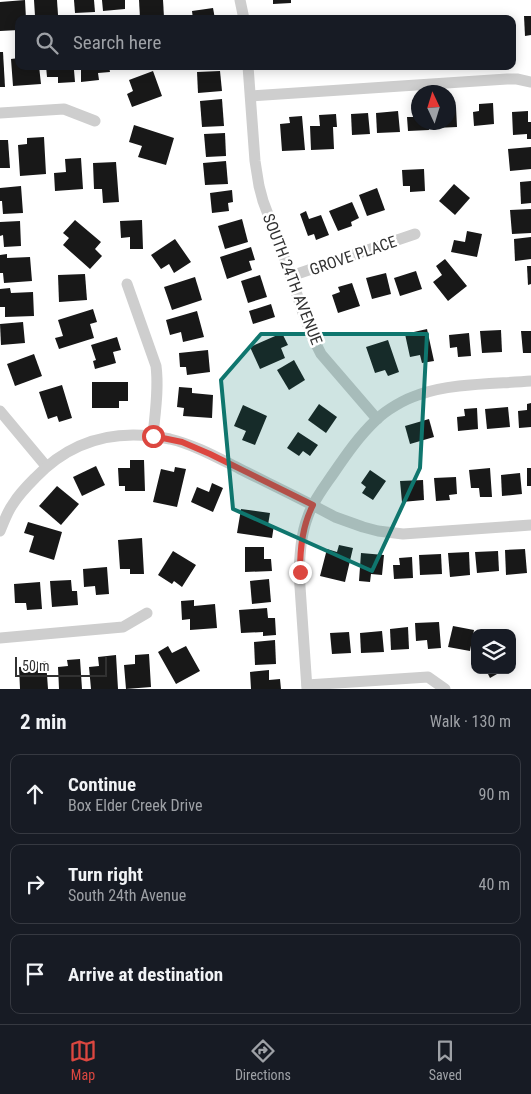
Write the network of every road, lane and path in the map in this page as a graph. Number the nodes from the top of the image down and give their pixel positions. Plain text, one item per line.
1 (240, 0) edge
2 (243, 15) edge
3 (248, 70) edge
4 (531, 82) edge
5 (251, 96) junction
6 (0, 113) edge
7 (95, 121) dead end
8 (415, 234) dead end
9 (291, 276) junction
10 (127, 284) dead end
11 (531, 381) edge
12 (0, 411) edge
13 (377, 419) junction
14 (153, 436) junction
15 (46, 466) junction
16 (313, 505) junction
17 (531, 525) edge
18 (0, 531) edge
19 (147, 613) dead end
20 (0, 638) edge
21 (307, 687) edge
22 (445, 689) edge

1 - 2 street
3 - 5 street, SOUTH 24TH AVENUE
4 - 5 street
5 - 9 street, SOUTH 24TH AVENUE
6 - 7 street
8 - 9 street, GROVE PLACE
9 - 13 street, SOUTH 24TH AVENUE
10 - 14 street
11 - 13 street
12 - 15 street
13 - 16 street
14 - 15 street
14 - 16 street
15 - 18 street
16 - 17 street
16 - 21 street
19 - 20 street
21 - 22 street

